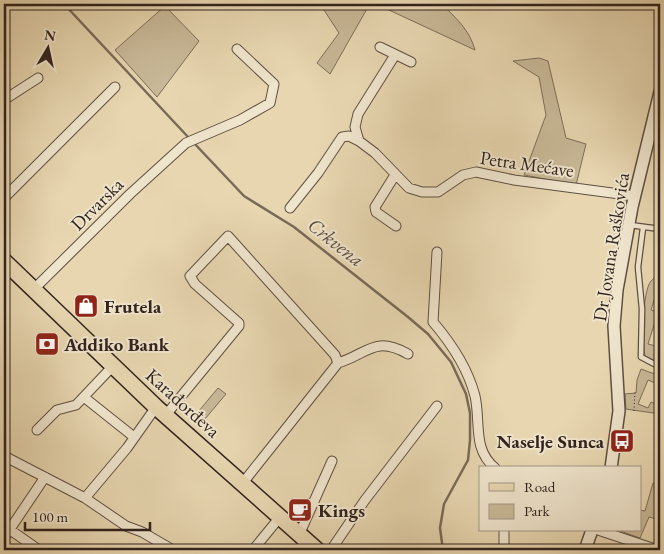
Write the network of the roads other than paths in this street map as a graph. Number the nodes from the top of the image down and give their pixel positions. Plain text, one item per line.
1 (380, 47) dead end
2 (237, 49) dead end
3 (395, 54) junction
4 (411, 62) dead end
5 (38, 78) dead end
6 (115, 87) dead end
7 (660, 92) edge
8 (4, 100) edge
9 (359, 141) junction
10 (395, 175) junction
11 (635, 196) junction
12 (4, 198) edge
13 (290, 208) dead end
14 (629, 225) junction
15 (396, 226) dead end
16 (643, 228) junction
17 (660, 229) edge
18 (437, 252) dead end
19 (4, 261) edge
20 (34, 290) junction
21 (408, 354) dead end
22 (338, 363) junction
23 (113, 366) junction
24 (660, 367) edge
25 (85, 398) junction
26 (437, 406) dead end
27 (160, 412) junction
28 (37, 430) dead end
29 (134, 437) junction
30 (4, 457) edge
31 (332, 461) dead end
32 (493, 466) edge
33 (610, 466) edge
34 (45, 477) junction
35 (242, 484) junction
36 (85, 498) junction
37 (280, 517) junction
38 (9, 529) junction
39 (504, 532) edge
40 (591, 532) edge
41 (604, 532) edge
42 (300, 535) junction
43 (4, 538) edge
44 (39, 550) edge
45 (172, 550) edge
46 (254, 550) edge
47 (317, 550) edge
48 (331, 550) edge
49 (504, 550) edge
50 (584, 550) edge
51 (658, 550) edge

1 - 3 street
2 - 20 street, Drvarska
3 - 4 street
3 - 9 street
5 - 8 street
6 - 12 street
7 - 11 street, Dr Jovana Raškovića
9 - 10 street, Petra Mećave
9 - 13 street
10 - 11 street, Petra Mećave
10 - 15 street
11 - 14 street, Dr Jovana Raškovića
14 - 16 lane
14 - 33 street, Dr Jovana Raškovića
16 - 17 lane
16 - 24 lane
18 - 32 street
19 - 20 main road, Karađorđeva
20 - 23 main road, Karađorđeva
21 - 22 street
22 - 27 street
22 - 35 street
23 - 25 street
23 - 27 main road, Karađorđeva
25 - 28 street
25 - 29 street
26 - 48 street
27 - 29 street
27 - 35 main road, Karađorđeva
29 - 36 street
30 - 34 street
31 - 42 street
34 - 36 street
34 - 38 street
35 - 37 main road, Karađorđeva
36 - 45 street
37 - 42 main road, Karađorđeva
37 - 46 street
38 - 43 street
38 - 44 street
39 - 49 street
40 - 50 street
41 - 51 street
42 - 47 main road, Karađorđeva

